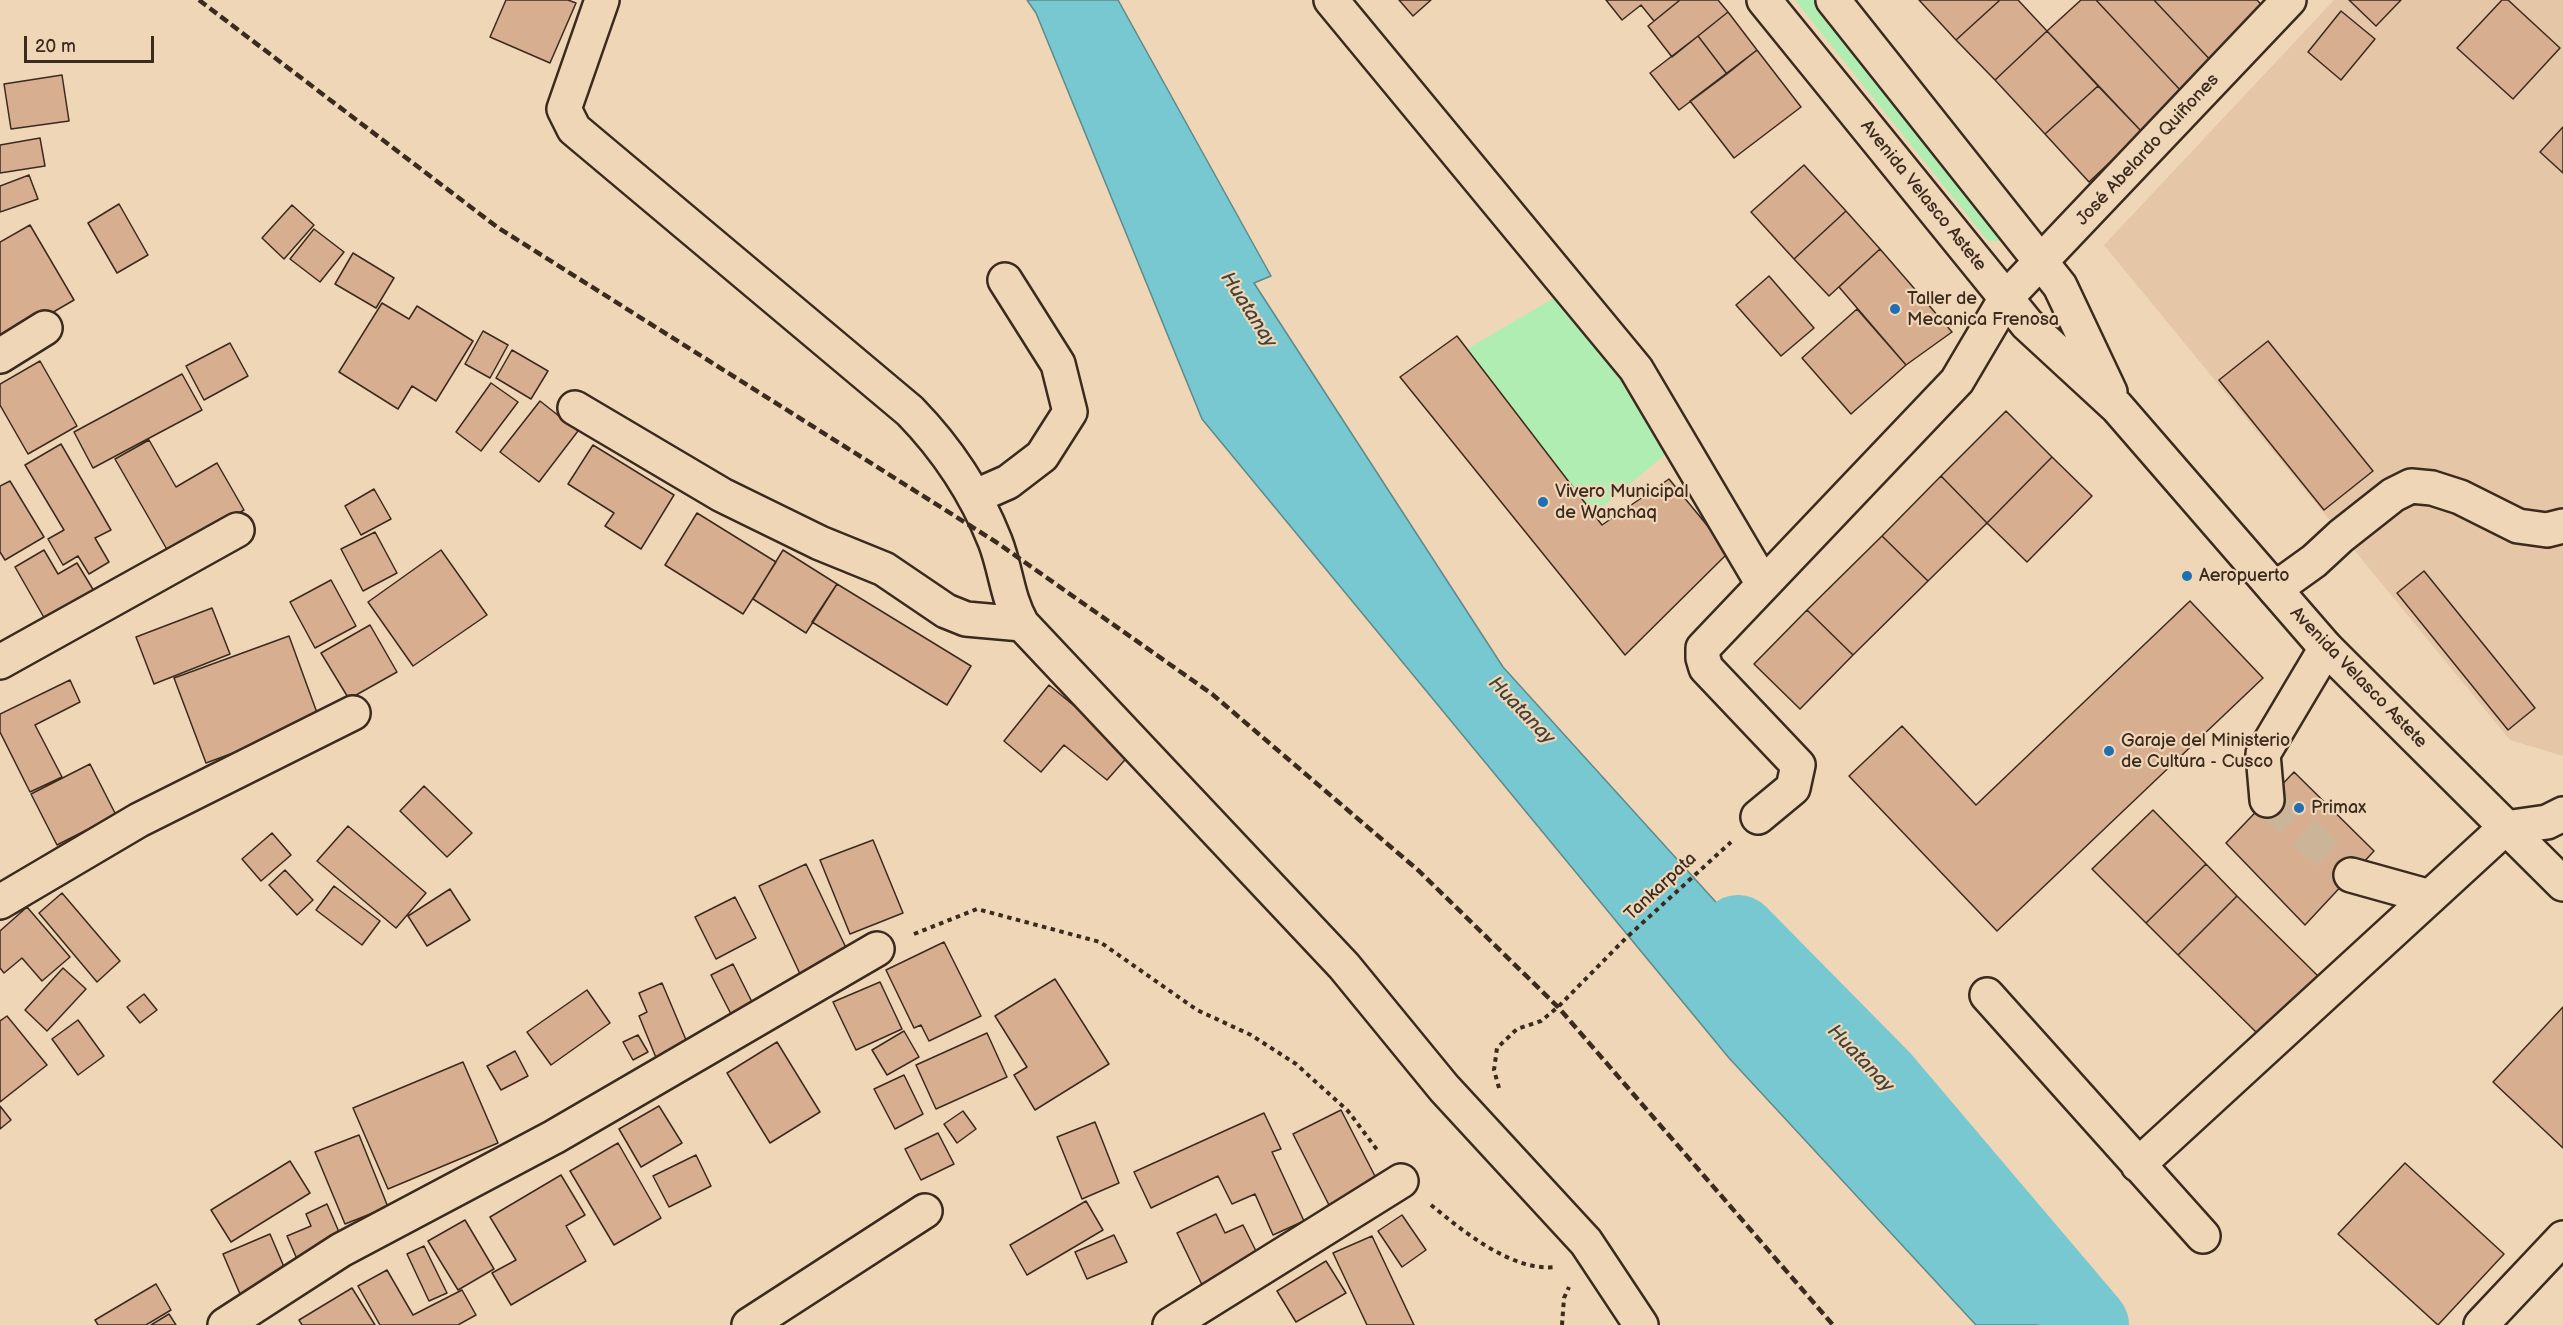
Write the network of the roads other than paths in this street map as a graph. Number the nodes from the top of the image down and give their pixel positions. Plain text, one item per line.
1 (602, 0) edge
2 (1331, 0) edge
3 (1764, 0) edge
4 (1833, 0) edge
5 (2289, 0) edge
6 (2042, 262) junction
7 (1005, 280) dead end
8 (2006, 298) junction
9 (45, 328) dead end
10 (0, 356) edge
11 (2117, 407) junction
12 (575, 408) dead end
13 (974, 497) junction
14 (2563, 526) edge
15 (237, 530) dead end
16 (1762, 584) junction
17 (2275, 589) junction
18 (1022, 624) junction
19 (2326, 648) junction
20 (0, 662) edge
21 (353, 714) dead end
22 (2267, 800) tunnel mouth
23 (1758, 817) road end
24 (2558, 820) edge
25 (2505, 828) junction
26 (2351, 875) tunnel mouth
27 (2563, 884) edge
28 (2430, 897) junction
29 (0, 902) edge
30 (877, 949) road end
31 (1987, 995) dead end
32 (2138, 1165) junction
33 (1401, 1181) road end
34 (925, 1211) dead end
35 (2203, 1236) dead end
36 (2563, 1238) edge
37 (225, 1325) edge
38 (749, 1325) edge
39 (1170, 1325) edge
40 (1641, 1325) edge
41 (2481, 1325) edge

1 - 13 main road
2 - 16 main road
3 - 8 main road, Avenida Velasco Astete
4 - 6 main road, Avenida Velasco Astete
5 - 6 main road, José Abelardo Quiñones
6 - 8 main road, José Abelardo Quiñones
6 - 11 main road, Avenida Velasco Astete
7 - 13 main road
8 - 11 main road, Avenida Velasco Astete
8 - 16 main road, José Abelardo Quiñones
9 - 10 main road
11 - 17 main road, Avenida Velasco Astete
12 - 18 main road
13 - 18 main road
14 - 17 main road
15 - 20 main road
16 - 23 main road, José Abelardo Quiñones
17 - 19 main road, Avenida Velasco Astete
18 - 40 main road
19 - 22 main road
19 - 25 main road, Avenida Velasco Astete
21 - 29 main road
24 - 25 main road
25 - 27 main road, Avenida Velasco Astete
25 - 28 main road
26 - 28 main road
28 - 32 main road
30 - 37 main road
31 - 32 main road
32 - 35 main road
33 - 39 main road
34 - 38 main road
36 - 41 main road

